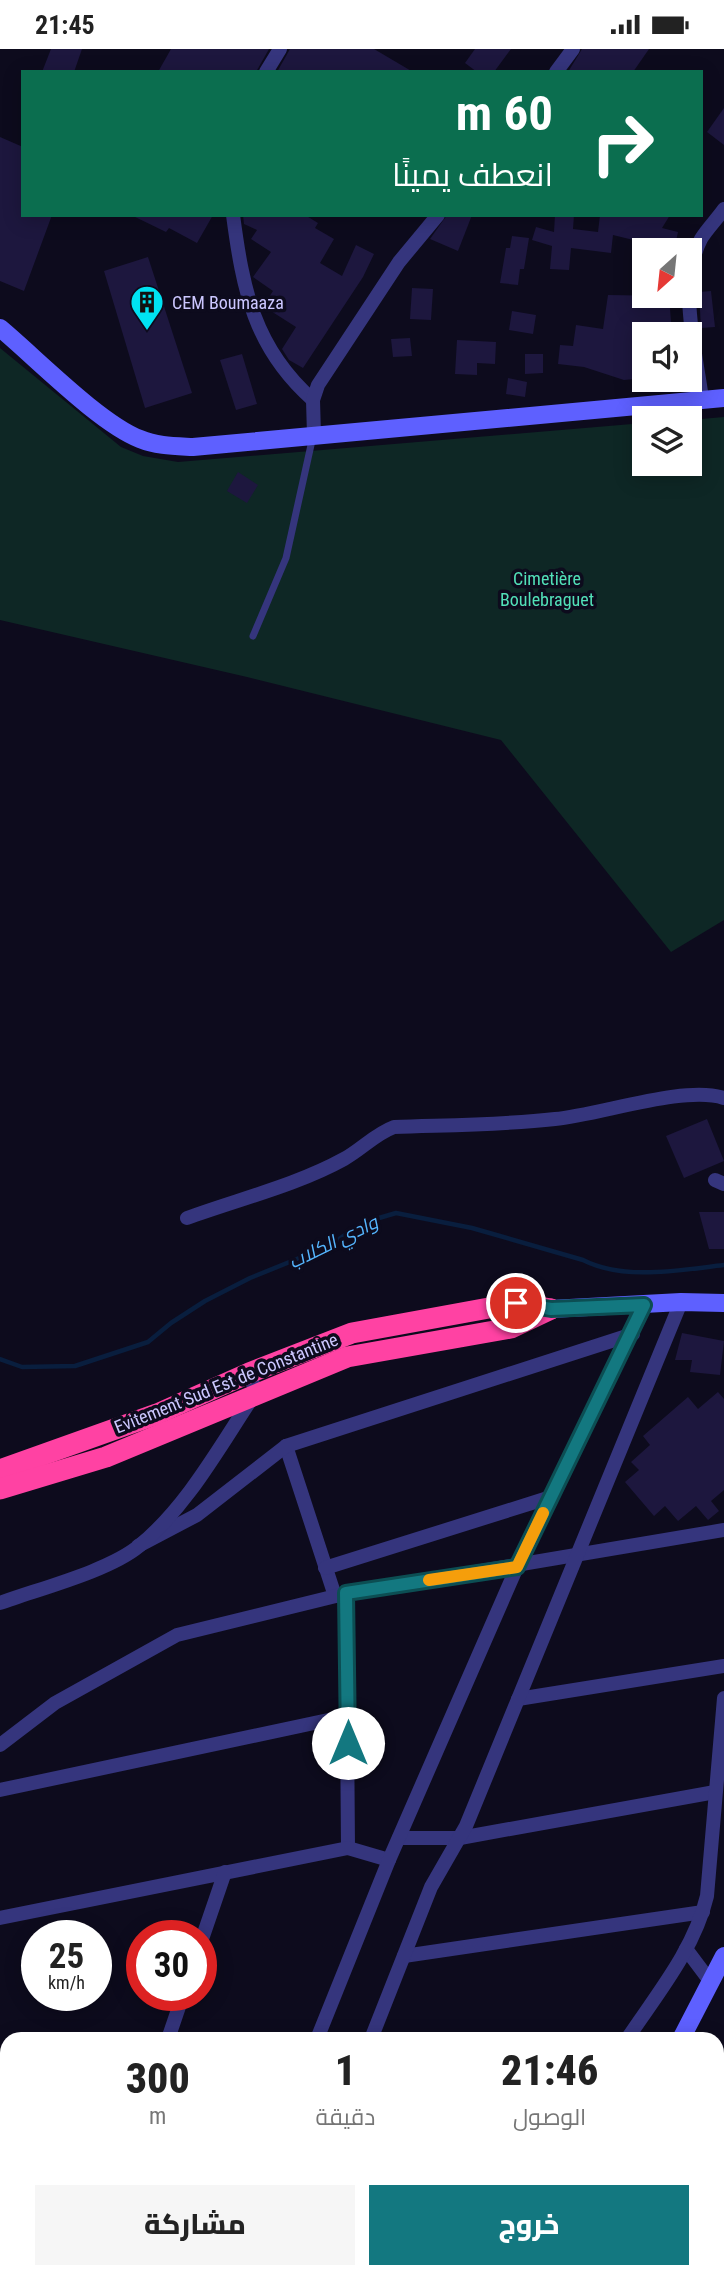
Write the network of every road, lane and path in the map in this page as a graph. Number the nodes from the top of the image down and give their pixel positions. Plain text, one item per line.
1 (280, 49) edge
2 (573, 49) edge
3 (267, 70) edge
4 (557, 70) edge
5 (724, 209) edge
6 (233, 217) edge
7 (436, 217) edge
8 (0, 328) edge
9 (724, 398) edge
10 (702, 399) junction
11 (313, 400) junction
12 (314, 435) junction
13 (253, 636) dead end
14 (724, 1098) edge
15 (187, 1218) dead end
16 (681, 1302) junction
17 (724, 1303) edge
18 (644, 1305) junction
19 (551, 1309) joint
20 (633, 1334) junction
21 (252, 1383) junction
22 (286, 1446) junction
23 (0, 1470) edge
24 (0, 1489) edge
25 (551, 1497) junction
26 (724, 1530) edge
27 (138, 1546) junction
28 (578, 1554) junction
29 (325, 1567) junction
30 (517, 1567) junction
31 (341, 1595) junction
32 (0, 1603) edge
33 (724, 1666) edge
34 (724, 1697) edge
35 (518, 1699) junction
36 (347, 1716) junction
37 (0, 1745) edge
38 (0, 1790) edge
39 (715, 1792) junction
40 (399, 1838) junction
41 (460, 1838) junction
42 (348, 1848) junction
43 (389, 1860) junction
44 (225, 1873) junction
45 (703, 1912) junction
46 (0, 1918) edge
47 (209, 1920) edge
48 (686, 1949) junction
49 (404, 1956) junction
50 (724, 1956) edge
51 (710, 1981) junction
52 (178, 2011) edge
53 (170, 2032) edge
54 (320, 2032) edge
55 (374, 2032) edge
56 (632, 2032) edge
57 (684, 2032) edge

1 - 3 street
2 - 4 street
5 - 10 street
6 - 11 street
7 - 11 street
8 - 12 street
9 - 10 street
10 - 12 street
11 - 12 street
12 - 13 lane
14 - 15 street
16 - 17 street, Evitement Sud Est de Constantine
16 - 18 street, Evitement Sud Est de Constantine
16 - 28 street
18 - 19 street, Evitement Sud Est de Constantine
18 - 20 street
19 - 21 highway, Evitement Sud Est de Constantine
20 - 22 street
20 - 25 street
21 - 23 highway, Evitement Sud Est de Constantine
21 - 24 highway, Evitement Sud Est de Constantine
21 - 27 street
22 - 27 street
22 - 29 street
25 - 29 street
25 - 30 street
26 - 28 street
27 - 32 street
28 - 30 street
28 - 35 street
29 - 31 street
30 - 31 street
30 - 40 street
31 - 36 street
31 - 37 street
33 - 35 street
34 - 39 street
35 - 41 street
36 - 38 street
36 - 42 street
39 - 41 street
39 - 45 street
40 - 41 street
40 - 43 street
41 - 49 street
42 - 43 street
42 - 44 street
43 - 54 street
44 - 46 street
44 - 47 street
45 - 48 street
45 - 49 street
48 - 51 street
48 - 56 street
49 - 55 street
50 - 51 street
51 - 57 street
52 - 53 street

